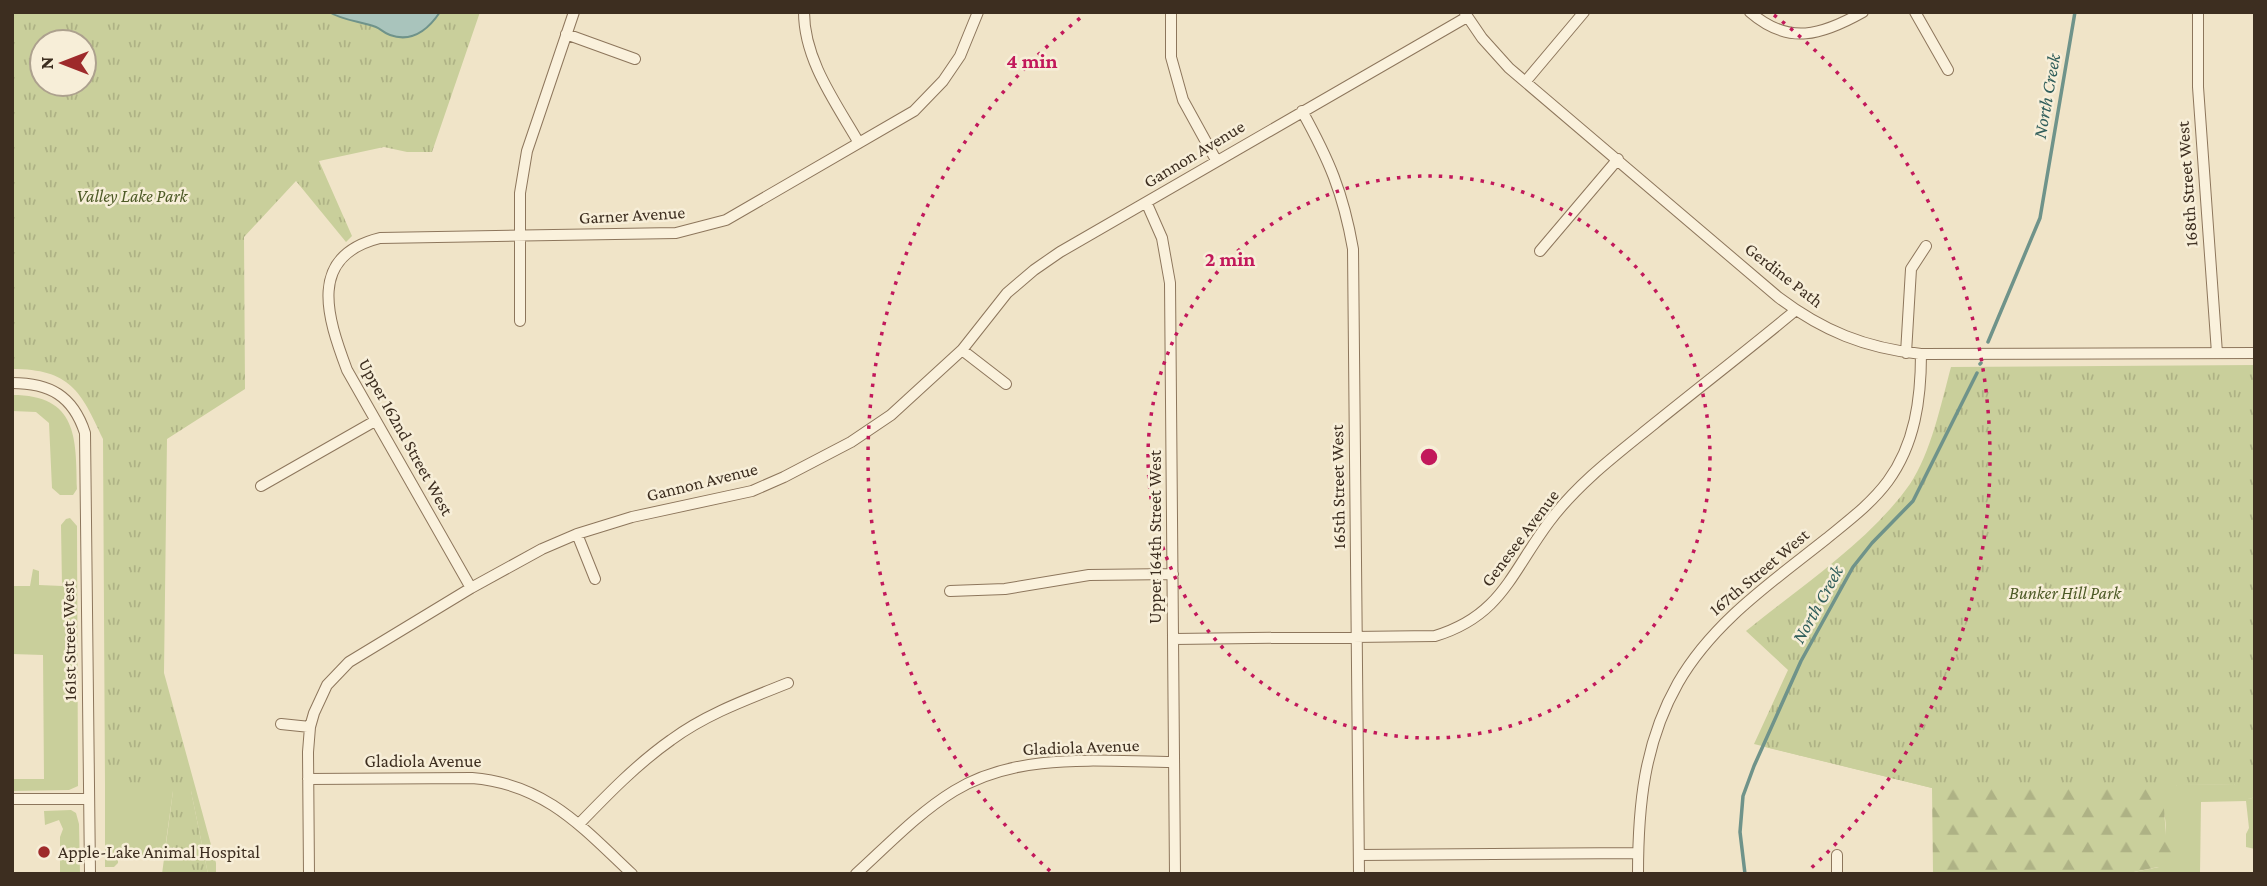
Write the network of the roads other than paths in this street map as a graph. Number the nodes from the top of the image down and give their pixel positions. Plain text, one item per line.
1 (574, 12) edge
2 (804, 12) edge
3 (1171, 12) edge
4 (1584, 12) edge
5 (1750, 12) edge
6 (1863, 12) edge
7 (1915, 12) edge
8 (2198, 12) edge
9 (1466, 14) edge
10 (977, 16) edge
11 (566, 34) junction
12 (635, 59) dead end
13 (1948, 71) dead end
14 (1526, 81) junction
15 (1302, 111) junction
16 (859, 143) junction
17 (1618, 159) junction
18 (1216, 160) junction
19 (1147, 204) junction
20 (519, 236) junction
21 (1926, 246) dead end
22 (1540, 251) dead end
23 (340, 257) joint
24 (1796, 310) junction
25 (520, 321) dead end
26 (962, 350) junction
27 (1906, 352) junction
28 (2217, 353) junction
29 (2255, 353) edge
30 (1921, 355) junction
31 (12, 383) edge
32 (1006, 384) dead end
33 (375, 421) junction
34 (261, 485) dead end
35 (577, 534) junction
36 (1174, 574) junction
37 (594, 579) dead end
38 (471, 588) junction
39 (950, 591) dead end
40 (1357, 638) junction
41 (1174, 639) junction
42 (788, 682) dead end
43 (281, 724) dead end
44 (310, 727) junction
45 (1174, 762) junction
46 (308, 779) junction
47 (12, 799) edge
48 (89, 799) junction
49 (579, 824) junction
50 (1638, 853) junction
51 (1359, 855) junction
52 (1837, 855) dead end
53 (90, 874) edge
54 (309, 874) edge
55 (632, 874) edge
56 (856, 874) edge
57 (1175, 874) edge
58 (1359, 874) edge
59 (1638, 874) edge
60 (1837, 874) edge

1 - 11 street
2 - 16 street
3 - 18 street
4 - 14 street
5 - 6 street
7 - 13 street
8 - 28 street, 168th Street West
9 - 14 street, Gerdine Path
9 - 15 street, Gannon Avenue
10 - 16 street, Garner Avenue
11 - 12 street
11 - 20 street
14 - 17 street, Gerdine Path
15 - 18 street, Gannon Avenue
15 - 40 street, 165th Street West
16 - 20 street, Garner Avenue
17 - 22 street
17 - 24 street, Gerdine Path
18 - 19 street, Gannon Avenue
19 - 26 street, Gannon Avenue
19 - 36 street, Upper 164th Street West
20 - 23 street, Garner Avenue
20 - 25 street
21 - 27 street
23 - 33 street, Upper 162nd Street West
24 - 27 street, Gerdine Path
24 - 40 street, Genesee Avenue
26 - 32 street
26 - 35 street, Gannon Avenue
27 - 30 street, Gerdine Path
28 - 29 street, Gerdine Path
28 - 30 street, Gerdine Path
30 - 50 street, 167th Street West
31 - 48 street, 161st Street West
33 - 34 street
33 - 38 street, Upper 162nd Street West
35 - 37 street
35 - 38 street, Gannon Avenue
36 - 39 street
36 - 41 street, Upper 164th Street West
38 - 44 street, Gannon Avenue
40 - 41 street, Genesee Avenue
40 - 51 street, 165th Street West
41 - 45 street, Upper 164th Street West
42 - 49 street
43 - 44 street
44 - 46 street, Gannon Avenue
45 - 56 street, Gladiola Avenue
45 - 57 street, Upper 164th Street West
46 - 49 street, Gladiola Avenue
46 - 54 street, Gannon Avenue
47 - 48 street
48 - 53 street, 161st Street West
49 - 55 street, Gladiola Avenue
50 - 51 street
50 - 59 street, 167th Street West
51 - 58 street, 165th Street West
52 - 60 street

